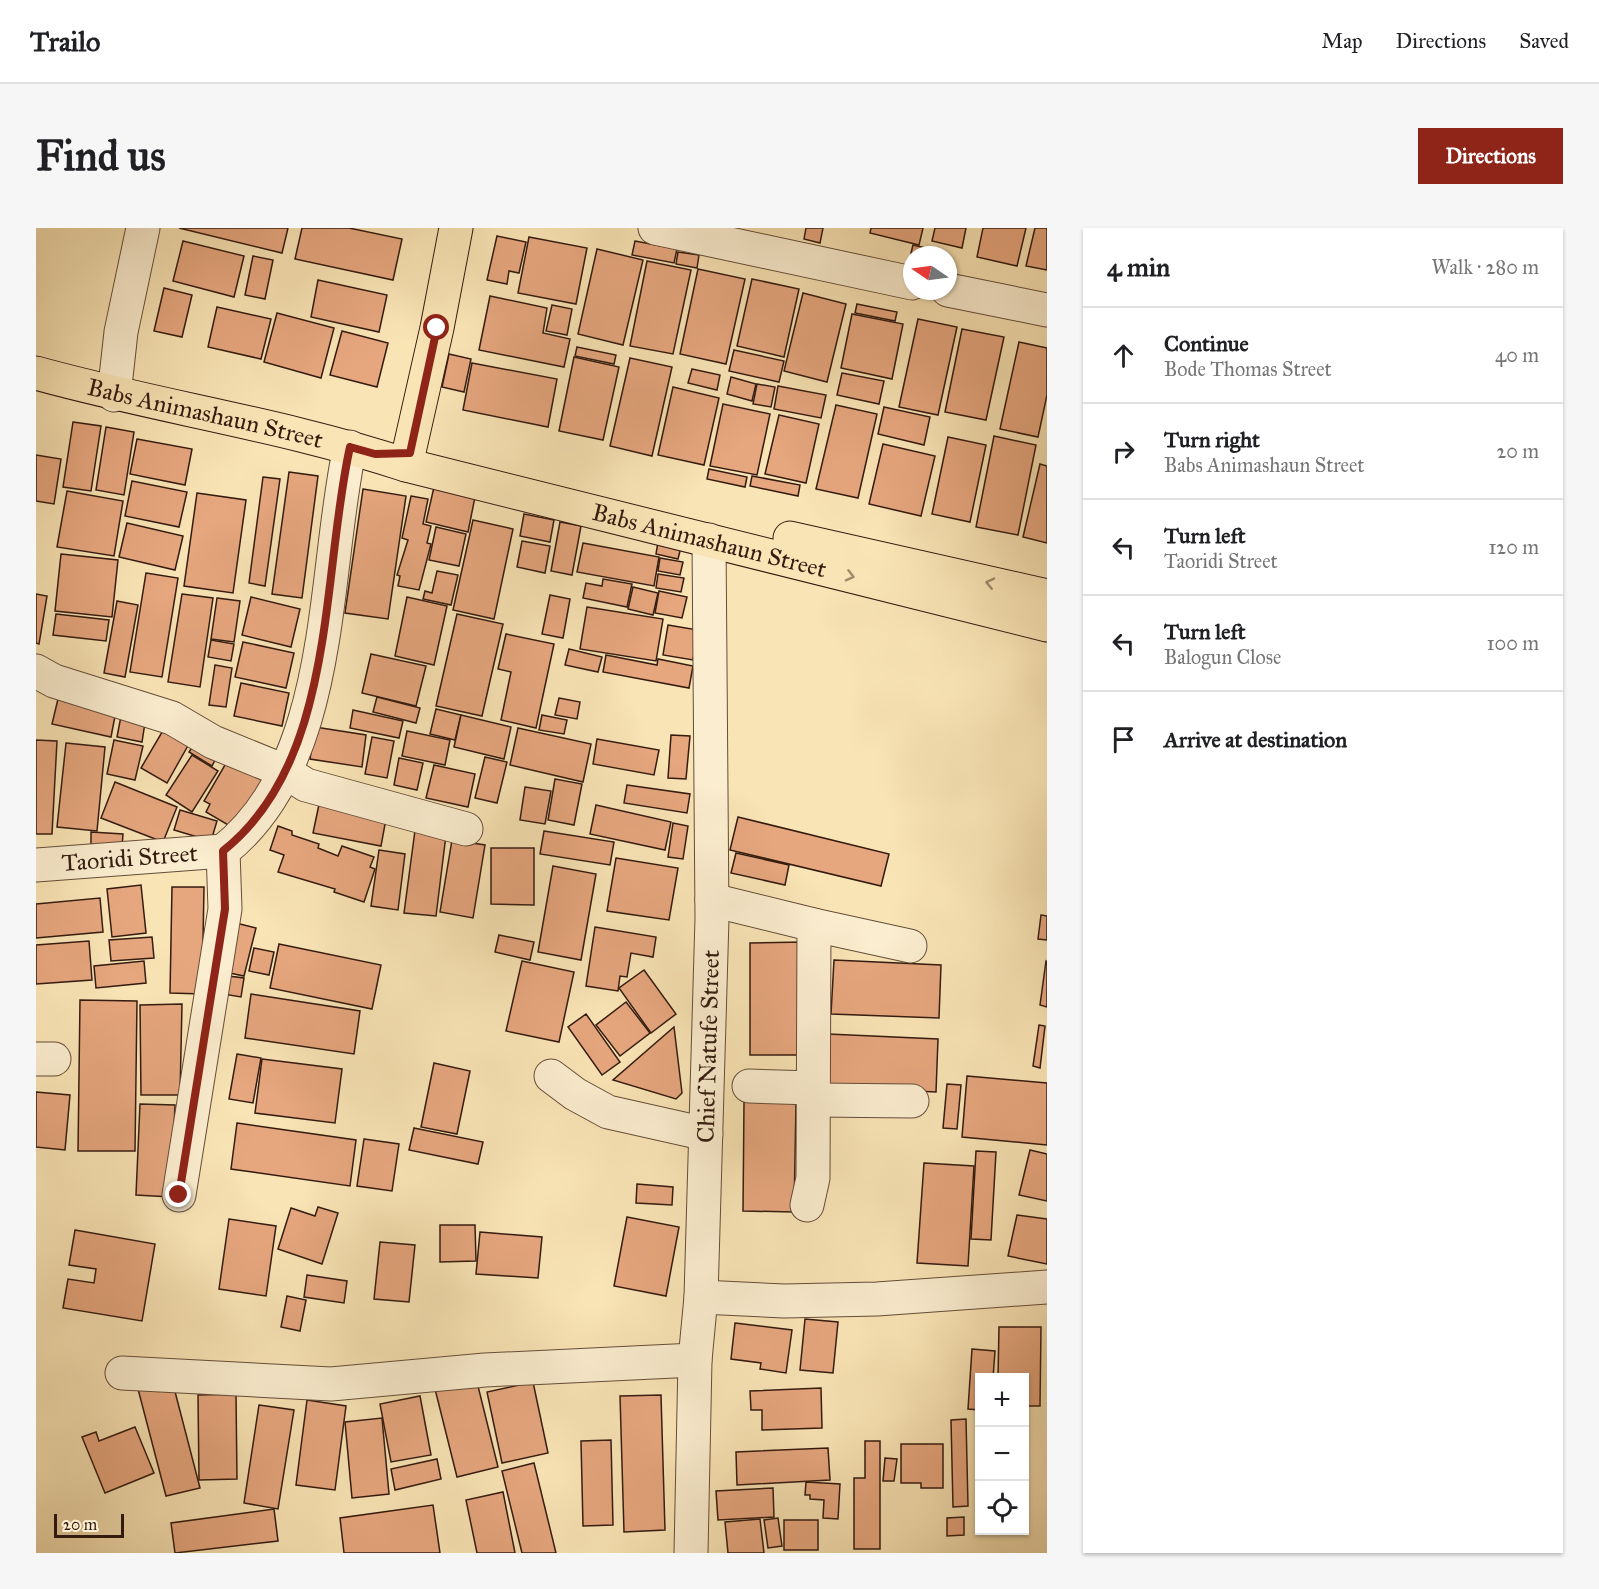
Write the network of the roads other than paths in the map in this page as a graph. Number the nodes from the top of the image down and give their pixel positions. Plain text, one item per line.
1 (143, 228) edge
2 (456, 228) edge
3 (655, 228) edge
4 (903, 281) edge
5 (957, 292) edge
6 (1047, 310) edge
7 (36, 373) edge
8 (114, 395) junction
9 (362, 451) junction
10 (408, 459) junction
11 (709, 540) junction
12 (1047, 596) edge
13 (1047, 625) edge
14 (36, 671) edge
15 (284, 771) junction
16 (466, 829) dead end
17 (223, 851) junction
18 (36, 865) edge
19 (712, 900) junction
20 (814, 925) junction
21 (910, 946) dead end
22 (551, 1076) dead end
23 (749, 1086) dead end
24 (814, 1094) junction
25 (912, 1101) dead end
26 (706, 1134) junction
27 (179, 1195) dead end
28 (807, 1205) dead end
29 (1047, 1287) edge
30 (701, 1298) junction
31 (695, 1360) junction
32 (122, 1372) dead end
33 (691, 1553) edge

1 - 8 street
2 - 10 main road
3 - 4 street
5 - 6 street
7 - 8 main road, Babs Animashaun Street
8 - 9 main road, Babs Animashaun Street
9 - 10 main road, Babs Animashaun Street
9 - 15 street, Taoridi Street
10 - 11 main road, Babs Animashaun Street
12 -> 10 main road, Babs Animashaun Street
11 -> 13 main road, Babs Animashaun Street
11 - 19 street, Chief Natufe Street
14 - 15 street
15 - 16 street
15 - 17 street, Taoridi Street
17 - 18 street, Taoridi Street
17 - 27 street
19 - 20 street
19 - 26 street, Chief Natufe Street
20 - 21 street
20 - 24 street
22 - 26 street
23 - 24 street
24 - 25 street
24 - 28 street
26 - 30 street, Chief Natufe Street
29 - 30 street
30 - 31 street, Chief Natufe Street
31 - 32 street
31 - 33 street, Chief Natufe Street

